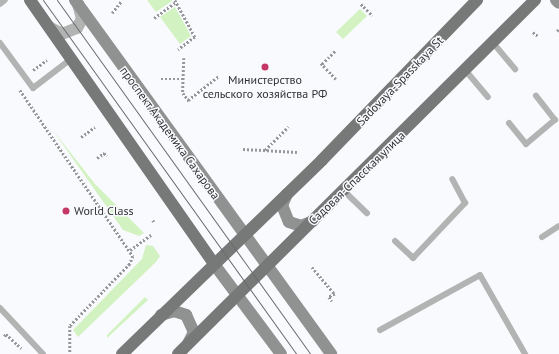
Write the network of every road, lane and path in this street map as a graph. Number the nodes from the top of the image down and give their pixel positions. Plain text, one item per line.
1 (5, 0) edge
2 (30, 0) edge
3 (122, 0) edge
4 (477, 0) edge
5 (535, 0) edge
6 (556, 0) edge
7 (176, 1) edge
8 (76, 2) edge
9 (559, 3) edge
10 (0, 4) edge
11 (361, 4) dead end
12 (112, 13) dead end
13 (372, 15) dead end
14 (154, 18) dead end
15 (49, 27) junction
16 (533, 32) dead end
17 (538, 36) dead end
18 (0, 43) edge
19 (494, 44) junction
20 (178, 50) dead end
21 (336, 50) dead end
22 (184, 58) dead end
23 (71, 59) junction
24 (47, 60) dead end
25 (515, 69) dead end
26 (466, 71) junction
27 (24, 76) junction
28 (219, 76) dead end
29 (336, 78) dead end
30 (161, 79) dead end
31 (183, 79) junction
32 (536, 96) dead end
33 (488, 97) dead end
34 (509, 123) dead end
35 (95, 127) dead end
36 (288, 127) dead end
37 (82, 137) dead end
38 (243, 149) dead end
39 (265, 150) junction
40 (297, 152) dead end
41 (100, 156) junction
42 (107, 156) dead end
43 (97, 158) dead end
44 (103, 159) dead end
45 (452, 179) dead end
46 (344, 191) junction
47 (287, 194) junction
48 (367, 213) dead end
49 (313, 221) junction
50 (559, 226) edge
51 (151, 235) dead end
52 (244, 235) junction
53 (542, 236) dead end
54 (395, 241) dead end
55 (130, 250) junction
56 (214, 264) junction
57 (266, 266) junction
58 (312, 266) dead end
59 (237, 295) junction
60 (332, 301) dead end
61 (0, 308) edge
62 (161, 316) junction
63 (380, 330) dead end
64 (4, 336) dead end
65 (188, 344) junction
66 (18, 345) dead end
67 (43, 354) edge
68 (70, 354) edge
69 (122, 354) edge
70 (178, 354) edge
71 (281, 354) edge
72 (331, 354) edge
73 (525, 354) edge

1 - 10 lane
2 - 15 main road
3 - 12 path
4 - 47 main road, Sadovaya-Spasskaya St
5 - 19 main road, Садовая-Спасская улица
6 - 9 main road
7 - 14 path
7 - 20 path
8 - 15 street
8 - 52 main road, проспект Академика Сахарова
11 - 13 path
15 - 23 main road
16 - 17 path
18 - 27 lane
19 - 25 lane
19 - 26 main road, Садовая-Спасская улица
21 - 29 path
22 - 31 path
23 - 27 lane
23 - 56 main road
24 - 27 path
26 - 33 lane
26 - 46 main road, Садовая-Спасская улица
27 - 55 path
28 - 31 path
30 - 31 path
32 - 34 lane
35 - 37 path
36 - 39 path
38 - 39 path
39 - 40 path
41 - 42 path
41 - 43 path
41 - 44 path
45 - 54 lane
46 - 48 lane
46 - 49 main road, Садовая-Спасская улица
47 - 49 main road
47 - 52 main road
49 - 57 main road, Садовая-Спасская улица
50 - 53 lane
51 - 55 path
52 - 56 main road
52 - 57 main road, проспект Академика Сахарова
55 - 68 path
56 - 59 main road
56 - 62 main road
57 - 59 main road, Садовая-Спасская улица
57 - 72 main road, проспект Академика Сахарова
58 - 60 path
59 - 65 main road, Садовая-Спасская улица
59 - 71 main road
61 - 67 lane
62 - 65 main road
62 - 69 main road
63 - 73 lane
64 - 66 path
65 - 70 main road, Садовая-Спасская улица

